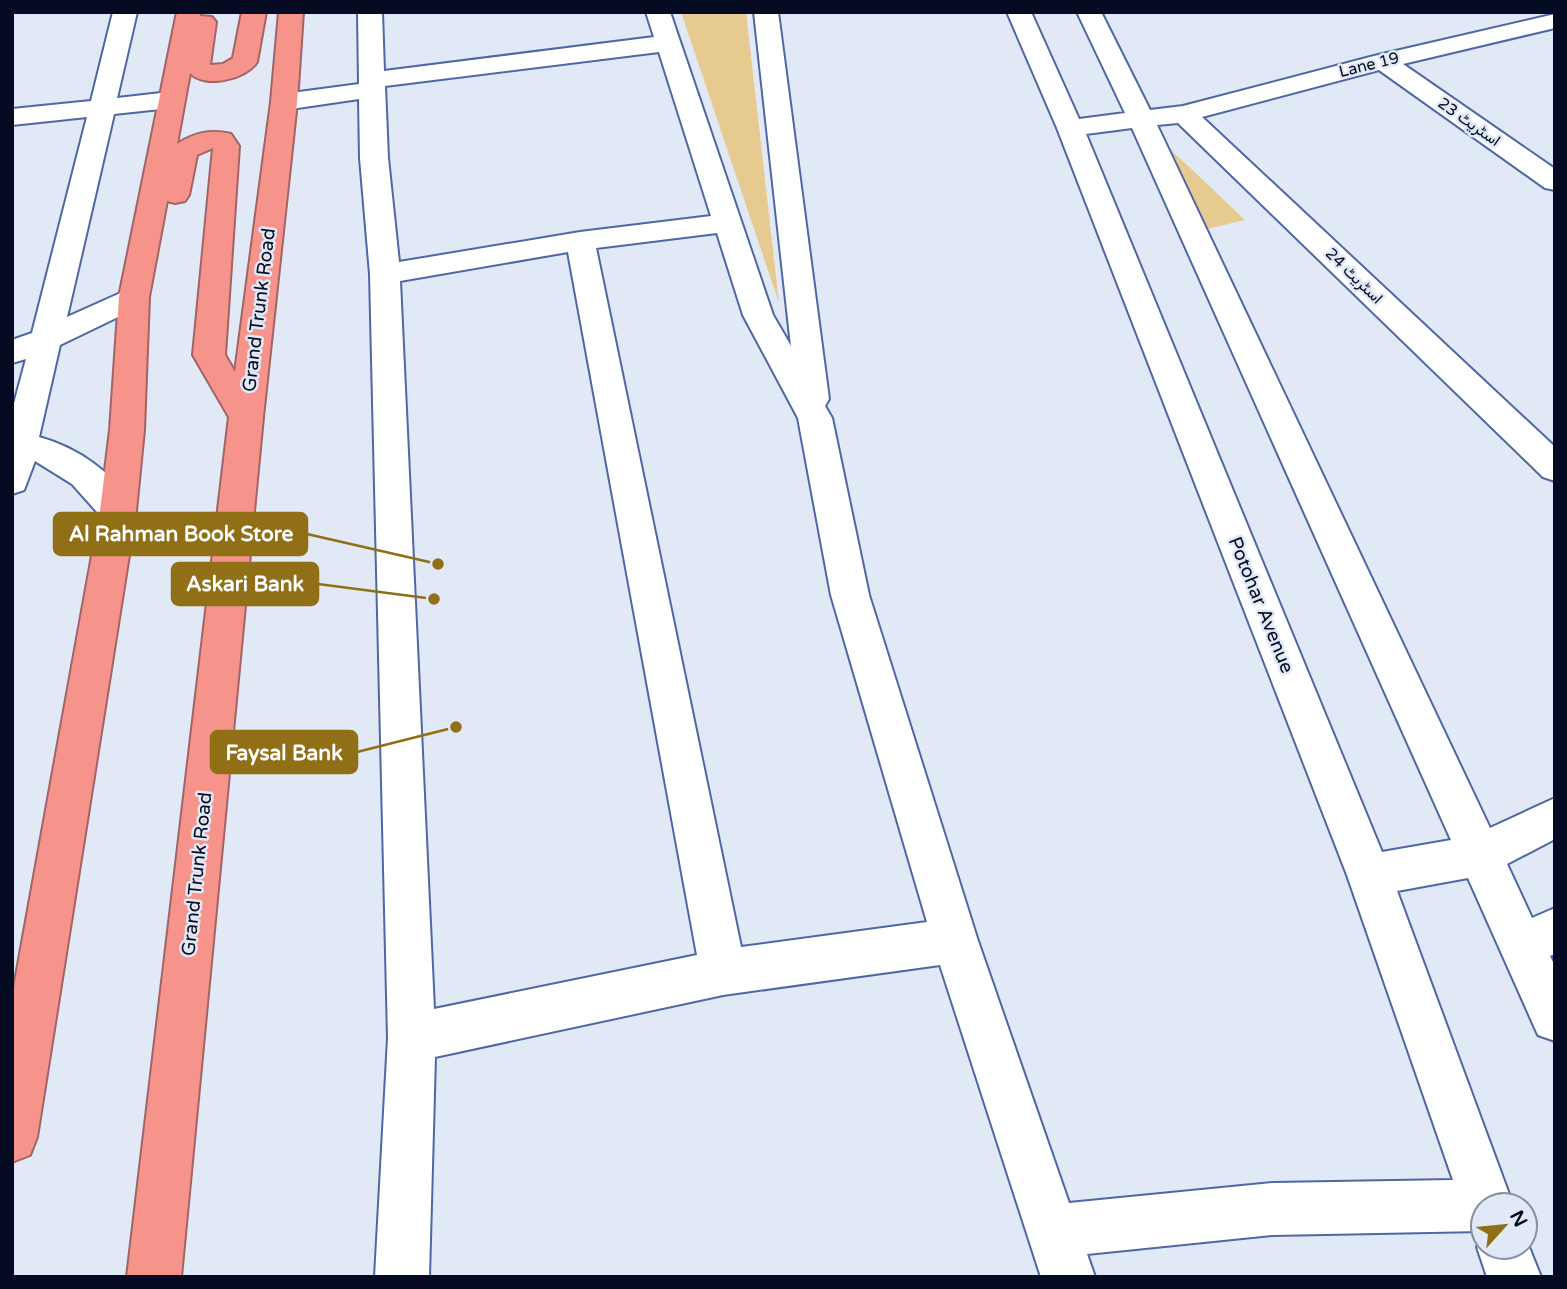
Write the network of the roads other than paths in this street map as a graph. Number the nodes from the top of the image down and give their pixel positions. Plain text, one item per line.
1 (125, 12) edge
2 (189, 12) edge
3 (206, 12) edge
4 (254, 12) edge
5 (291, 12) edge
6 (370, 12) edge
7 (766, 12) edge
8 (1019, 12) edge
9 (1089, 12) edge
10 (1555, 21) edge
11 (663, 27) edge
12 (1383, 61) junction
13 (371, 85) junction
14 (284, 102) junction
15 (168, 111) junction
16 (1184, 114) junction
17 (12, 117) edge
18 (99, 119) junction
19 (1142, 121) junction
20 (1070, 128) junction
21 (12, 141) edge
22 (1555, 182) edge
23 (727, 223) junction
24 (580, 241) junction
25 (384, 274) junction
26 (134, 297) junction
27 (45, 340) junction
28 (12, 352) edge
29 (246, 417) junction
30 (815, 418) junction
31 (127, 430) junction
32 (17, 444) edge
33 (1555, 468) edge
34 (12, 481) edge
35 (118, 511) junction
36 (1555, 817) edge
37 (1479, 856) junction
38 (1369, 875) junction
39 (1538, 938) edge
40 (955, 941) junction
41 (723, 972) junction
42 (1555, 1018) edge
43 (412, 1038) junction
44 (12, 1137) edge
45 (1482, 1191) edge
46 (1469, 1205) edge
47 (1061, 1254) edge
48 (154, 1277) edge
49 (402, 1277) edge

1 - 18 street
2 - 15 highway
3 - 4 highway
5 - 14 highway, Grand Trunk Road
6 - 13 street
7 - 30 street
8 - 20 street, Potohar Avenue
9 - 19 street
10 - 12 street, Lane 19
11 - 13 street
11 - 23 street
12 - 16 street, Lane 19
12 - 22 street, اسٹریٹ 23
13 - 14 street
13 - 25 street
14 - 29 highway, Grand Trunk Road
15 - 18 street
15 - 26 highway
16 - 19 street
16 - 33 street, اسٹریٹ 24
17 - 18 street
18 - 21 street
18 - 27 street
19 - 20 street
19 - 37 street
20 - 38 street, Potohar Avenue
23 - 24 street
23 - 30 street
24 - 25 street
24 - 41 street
25 - 43 street
26 - 27 street
26 - 31 highway
27 - 28 street
27 - 32 street
29 - 31 highway
29 - 48 highway, Grand Trunk Road
30 - 40 street
31 - 35 highway
32 - 34 street
32 - 35 street
35 - 44 highway
36 - 37 street
37 - 38 street
37 - 39 street
38 - 45 street, Potohar Avenue
39 - 42 street
40 - 41 street
40 - 47 street
41 - 43 street
43 - 49 street
46 - 47 street

